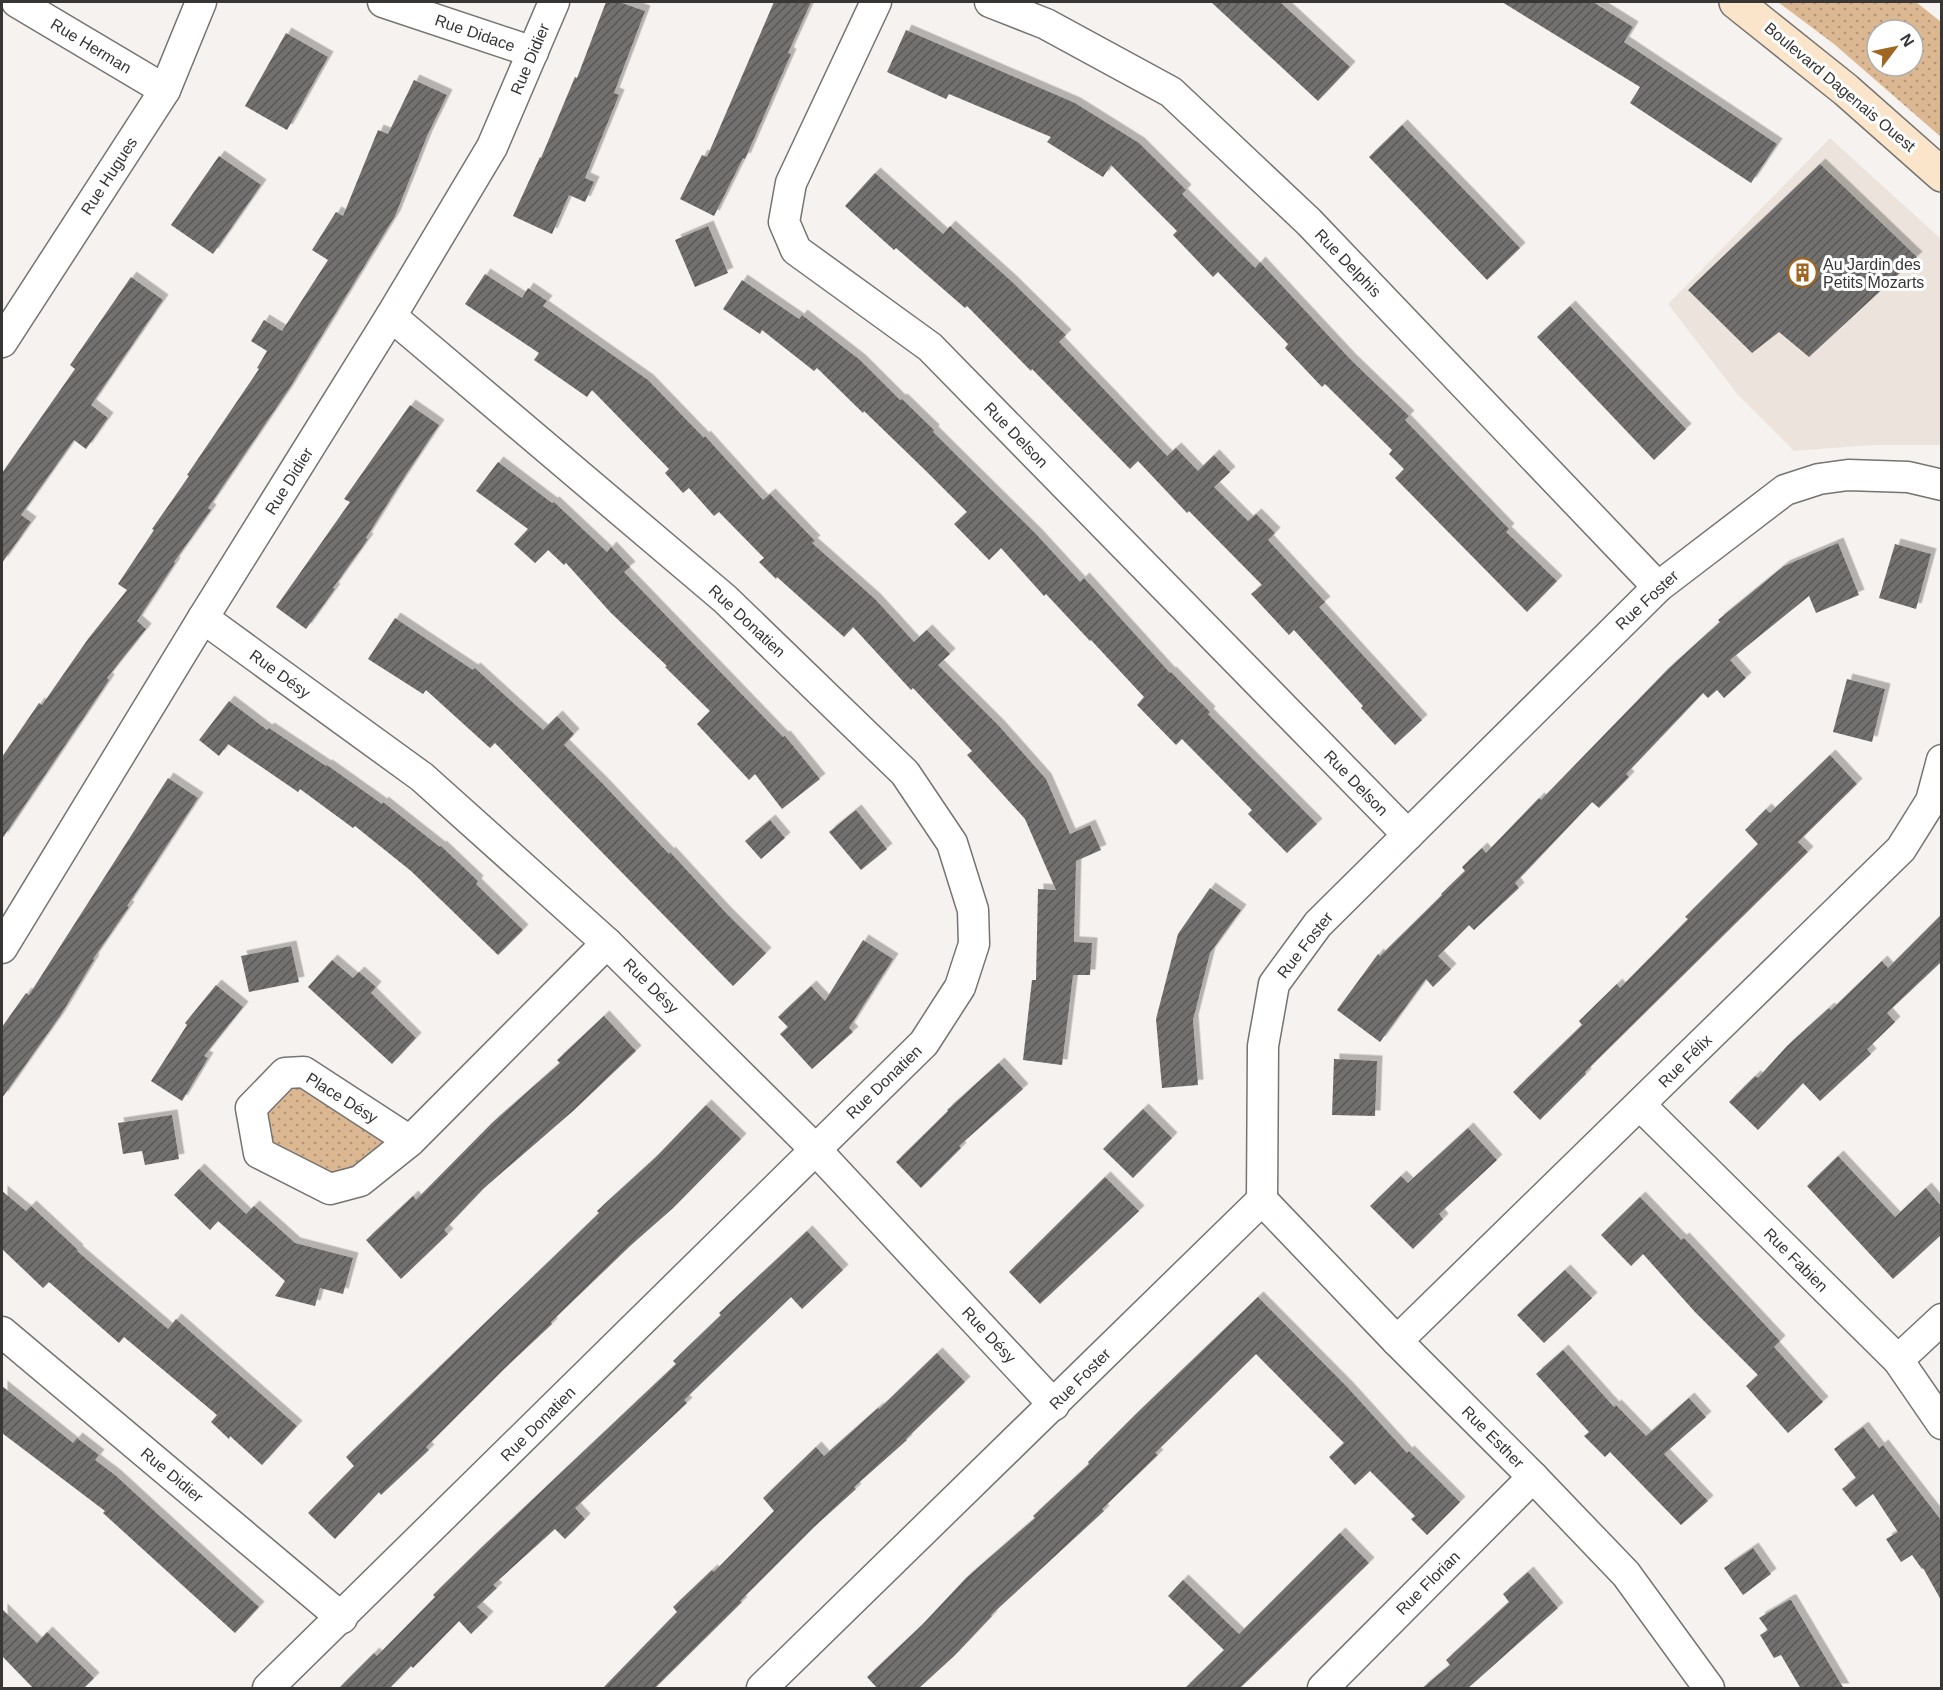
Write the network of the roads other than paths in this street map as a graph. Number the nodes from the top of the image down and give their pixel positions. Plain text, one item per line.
1 (17, 2) edge
2 (201, 2) edge
3 (383, 2) edge
4 (554, 2) edge
5 (876, 2) edge
6 (990, 2) edge
7 (1736, 2) edge
8 (533, 52) junction
9 (165, 90) junction
10 (1941, 175) edge
11 (391, 316) junction
12 (2, 342) edge
13 (1941, 485) edge
14 (1658, 587) junction
15 (203, 618) junction
16 (1941, 760) edge
17 (1408, 835) junction
18 (607, 943) junction
19 (2, 948) edge
20 (1640, 1105) junction
21 (410, 1141) junction
22 (815, 1149) junction
23 (1262, 1200) junction
24 (1941, 1319) edge
25 (2, 1332) edge
26 (1397, 1341) junction
27 (1898, 1360) junction
28 (1054, 1405) junction
29 (1941, 1424) edge
30 (1533, 1477) junction
31 (342, 1618) junction
32 (268, 1689) edge
33 (762, 1689) edge
34 (1323, 1689) edge
35 (1709, 1689) edge

1 - 9 street, Rue Herman
2 - 9 street, Rue Hugues
3 - 8 street, Rue Didace
4 - 8 street, Rue Didier
5 - 17 street, Rue Delson
6 - 14 street, Rue Delphis
7 - 10 main road, Boulevard Dagenais Ouest
8 - 11 street, Rue Didier
9 - 12 street, Rue Hugues
11 - 15 street, Rue Didier
11 - 22 street, Rue Donatien
13 - 14 street, Rue Foster
14 - 17 street, Rue Foster
15 - 18 street, Rue Désy
15 - 19 street, Rue Didier
16 - 20 street, Rue Félix
17 - 23 street, Rue Foster
18 - 21 street, Place Désy
18 - 22 street, Rue Désy
20 - 26 street, Rue Félix
20 - 27 street, Rue Fabien
21 - 21 street, Place Désy
22 - 28 street, Rue Désy
22 - 31 street, Rue Donatien
23 - 26 street, Rue Esther
23 - 28 street, Rue Foster
24 - 27 street
25 - 31 street, Rue Didier
26 - 30 street, Rue Esther
27 - 29 street, Rue Fabien
28 - 33 street, Rue Foster
30 - 34 street, Rue Florian
30 - 35 street, Rue Esther
31 - 32 street, Rue Donatien

